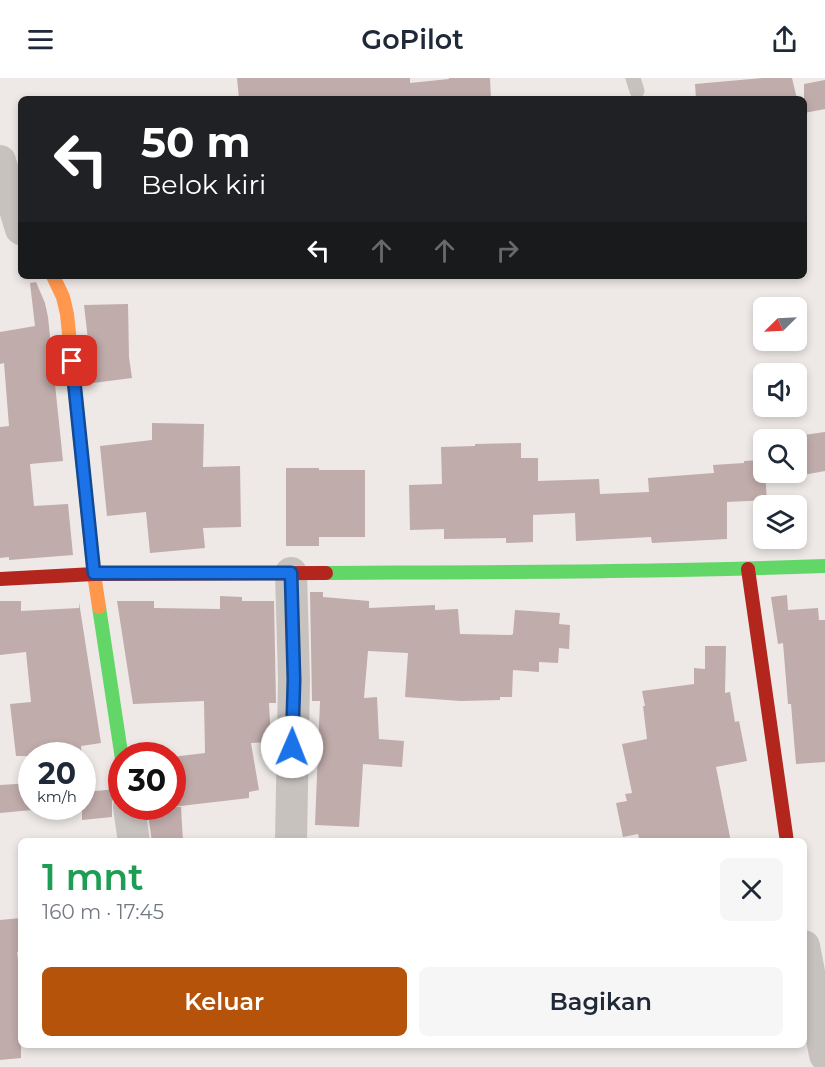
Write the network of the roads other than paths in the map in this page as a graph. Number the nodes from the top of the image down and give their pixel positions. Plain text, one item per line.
1 (0, 161) edge
2 (18, 219) edge
3 (55, 279) edge
4 (825, 566) edge
5 (748, 569) junction
6 (94, 573) junction
7 (291, 573) junction
8 (0, 579) edge
9 (119, 742) edge
10 (131, 820) edge
11 (133, 838) edge
12 (291, 838) edge
13 (786, 838) edge
14 (807, 962) edge
15 (823, 1047) edge

1 - 2 street
3 - 6 street
4 - 5 street
5 - 7 street
5 - 13 street
6 - 7 street
6 - 8 street
6 - 9 street
7 - 12 street
10 - 11 street
14 - 15 street

